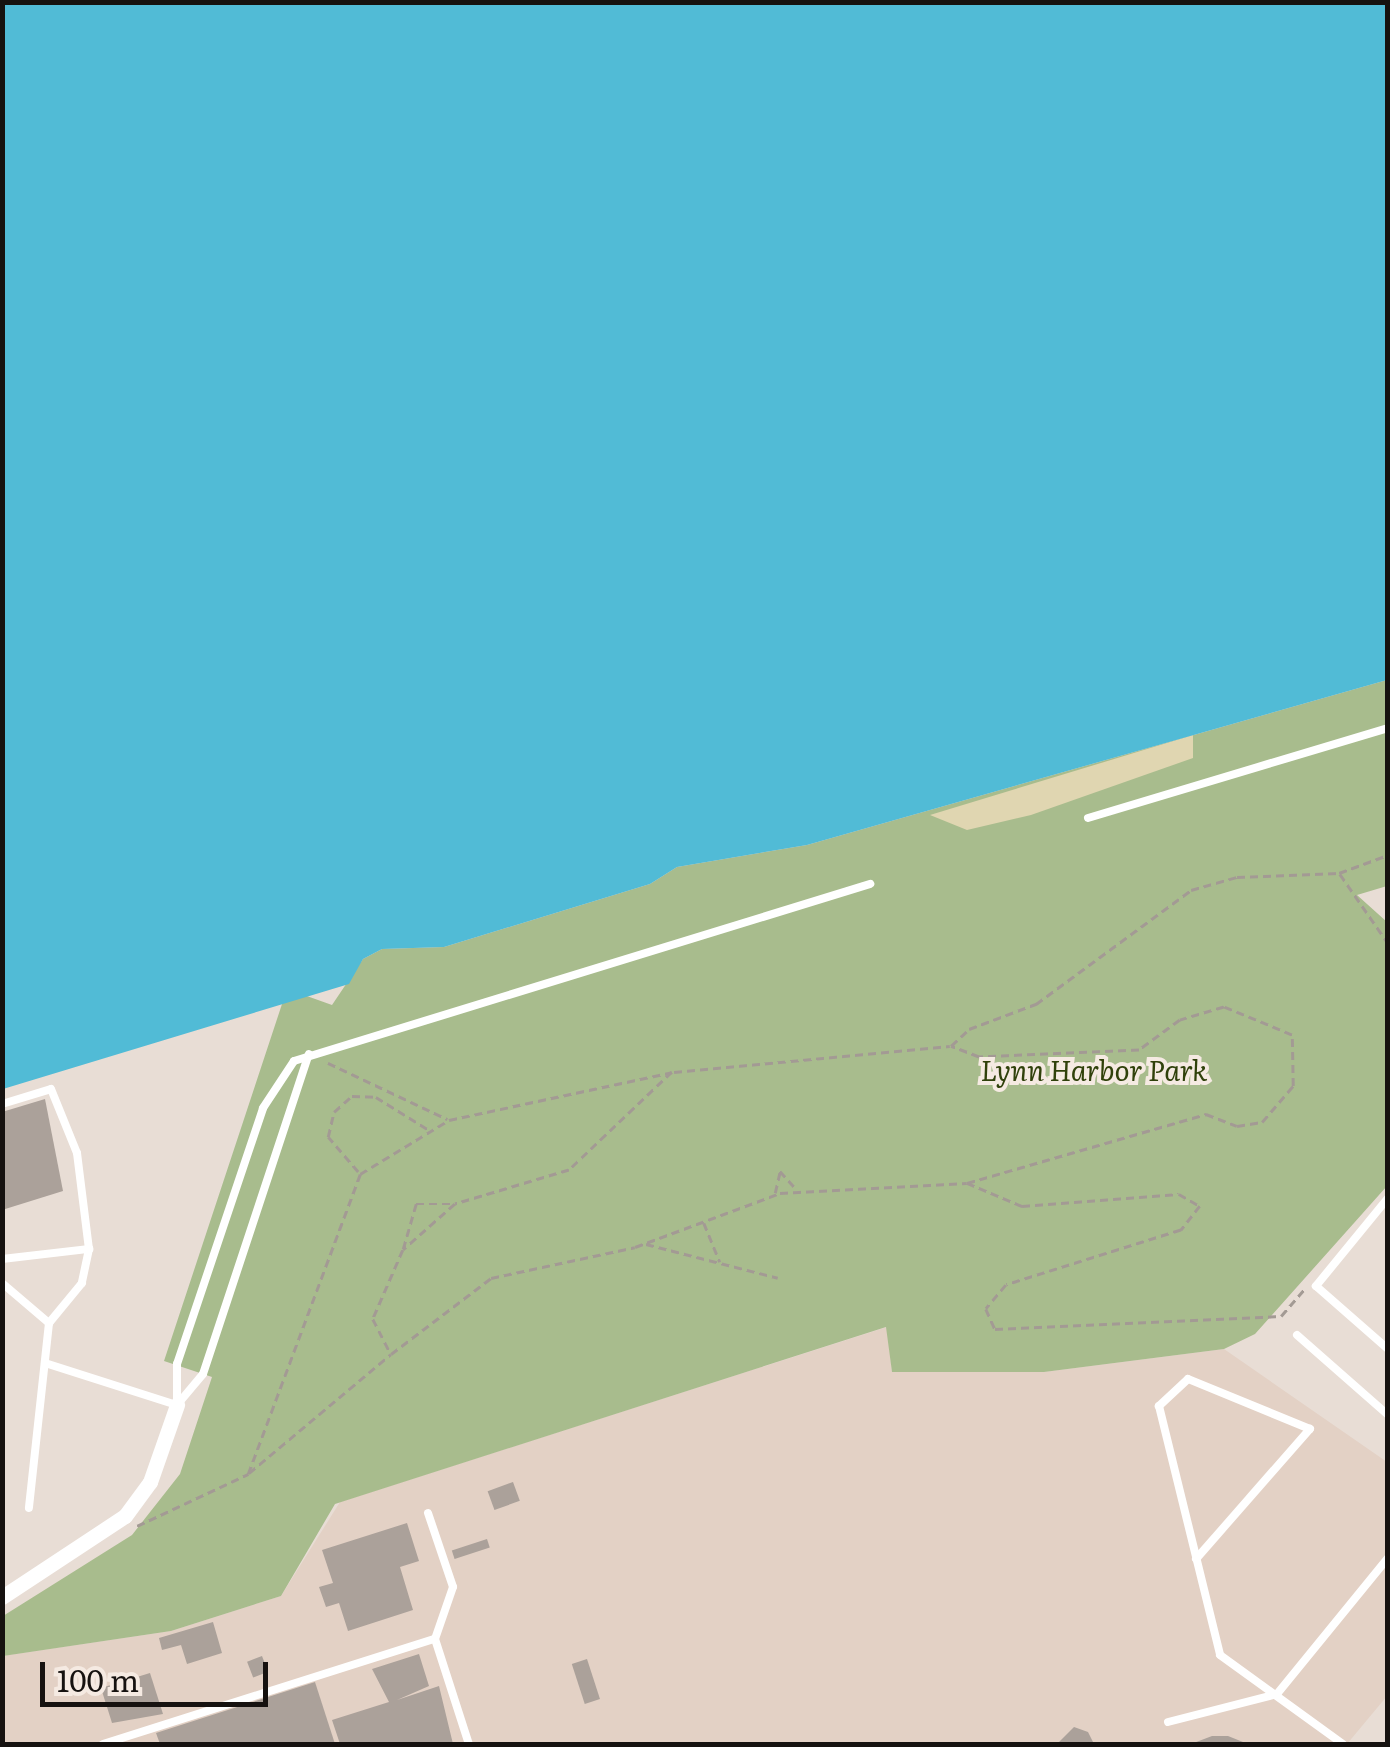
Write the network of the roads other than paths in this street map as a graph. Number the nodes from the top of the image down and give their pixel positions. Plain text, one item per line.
1 (1388, 728) edge
2 (1088, 818) dead end
3 (870, 884) dead end
4 (309, 1054) junction
5 (2, 1104) edge
6 (1388, 1198) edge
7 (89, 1249) junction
8 (2, 1259) edge
9 (2, 1283) edge
10 (49, 1323) junction
11 (1297, 1335) dead end
12 (1388, 1349) edge
13 (45, 1363) junction
14 (177, 1406) junction
15 (1388, 1416) edge
16 (29, 1508) dead end
17 (428, 1513) dead end
18 (1388, 1558) edge
19 (1196, 1559) junction
20 (2, 1597) edge
21 (435, 1639) junction
22 (1277, 1694) junction
23 (1168, 1722) dead end
24 (103, 1744) edge
25 (469, 1744) edge
26 (1343, 1744) edge

1 - 2 lane
3 - 4 lane
4 - 14 lane
4 - 14 lane
5 - 7 lane
6 - 12 lane
7 - 8 lane
7 - 10 lane
9 - 10 lane
10 - 13 lane
11 - 15 lane
13 - 14 lane
13 - 16 lane
14 - 20 street
17 - 21 lane
18 - 22 lane
19 - 19 lane
19 - 22 lane
21 - 24 lane
21 - 25 lane
22 - 23 lane
22 - 26 lane

